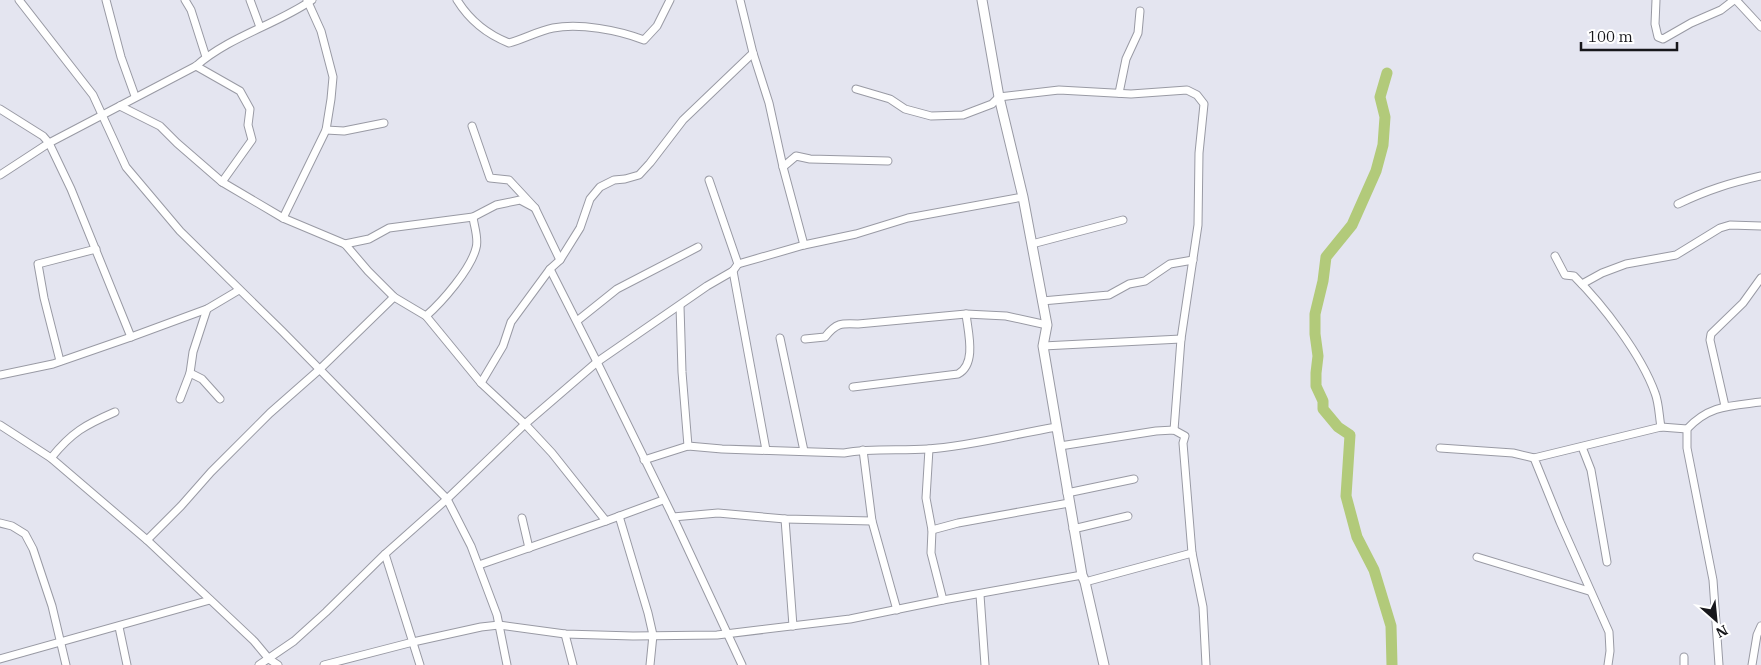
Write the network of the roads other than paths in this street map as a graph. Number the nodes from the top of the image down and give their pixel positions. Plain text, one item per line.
1 (19, 0) edge
2 (106, 0) edge
3 (185, 0) edge
4 (250, 0) edge
5 (457, 0) edge
6 (670, 0) edge
7 (740, 0) edge
8 (982, 0) edge
9 (1656, 0) edge
10 (1735, 0) edge
11 (309, 1) edge
12 (1140, 11) dead end
13 (260, 27) junction
14 (1761, 27) edge
15 (753, 53) junction
16 (206, 57) junction
17 (196, 66) junction
18 (856, 89) dead end
19 (1119, 93) junction
20 (135, 96) junction
21 (999, 97) junction
22 (120, 106) junction
23 (0, 109) edge
24 (102, 115) junction
25 (384, 124) dead end
26 (472, 126) dead end
27 (326, 130) junction
28 (49, 143) junction
29 (888, 161) dead end
30 (783, 167) junction
31 (0, 175) edge
32 (1761, 176) edge
33 (709, 180) dead end
34 (222, 182) junction
35 (1023, 198) junction
36 (1678, 204) dead end
37 (535, 208) junction
38 (473, 217) junction
39 (283, 218) junction
40 (1123, 220) dead end
41 (1761, 226) edge
42 (345, 244) junction
43 (1032, 244) junction
44 (804, 245) junction
45 (698, 247) dead end
46 (96, 249) junction
47 (1555, 256) dead end
48 (560, 260) junction
49 (1193, 260) junction
50 (738, 264) junction
51 (550, 269) junction
52 (733, 271) junction
53 (1761, 278) edge
54 (1582, 284) junction
55 (239, 290) junction
56 (394, 297) junction
57 (1042, 301) junction
58 (680, 306) junction
59 (207, 309) junction
60 (966, 314) junction
61 (426, 316) junction
62 (577, 321) junction
63 (1047, 325) junction
64 (131, 337) junction
65 (780, 338) dead end
66 (805, 339) dead end
67 (1181, 339) junction
68 (1043, 346) junction
69 (60, 361) junction
70 (597, 362) junction
71 (320, 369) junction
72 (190, 372) junction
73 (0, 374) edge
74 (481, 384) junction
75 (853, 387) dead end
76 (180, 399) dead end
77 (220, 399) dead end
78 (1761, 402) edge
79 (1725, 406) junction
80 (115, 412) dead end
81 (525, 424) junction
82 (0, 425) edge
83 (1057, 427) junction
84 (1661, 427) junction
85 (1687, 429) junction
86 (1174, 430) junction
87 (688, 446) junction
88 (1060, 446) junction
89 (1582, 447) junction
90 (1440, 448) dead end
91 (929, 449) junction
92 (766, 450) junction
93 (863, 450) junction
94 (804, 452) junction
95 (51, 458) junction
96 (1534, 458) junction
97 (644, 460) junction
98 (1134, 479) dead end
99 (1067, 493) junction
100 (447, 499) junction
101 (663, 500) junction
102 (1069, 503) junction
103 (619, 516) junction
104 (1128, 516) dead end
105 (673, 517) junction
106 (522, 518) dead end
107 (784, 519) junction
108 (606, 521) junction
109 (872, 521) junction
110 (0, 523) edge
111 (1073, 529) junction
112 (932, 530) junction
113 (147, 540) junction
114 (529, 548) junction
115 (1192, 553) junction
116 (385, 554) junction
117 (1477, 557) dead end
118 (1607, 562) dead end
119 (479, 565) junction
120 (1084, 579) junction
121 (1589, 591) junction
122 (980, 595) junction
123 (210, 600) junction
124 (943, 600) junction
125 (897, 610) junction
126 (499, 625) junction
127 (794, 626) junction
128 (1761, 626) edge
129 (119, 627) junction
130 (565, 634) junction
131 (728, 634) junction
132 (653, 635) junction
133 (413, 642) junction
134 (60, 643) junction
135 (1684, 657) dead end
136 (0, 659) edge
137 (269, 659) junction
138 (66, 665) edge
139 (128, 665) edge
140 (259, 665) edge
141 (278, 665) edge
142 (324, 665) edge
143 (420, 665) edge
144 (506, 665) edge
145 (573, 665) edge
146 (650, 665) edge
147 (742, 665) edge
148 (985, 665) edge
149 (1104, 665) edge
150 (1206, 665) edge
151 (1608, 665) edge
152 (1684, 665) edge
153 (1719, 665) edge
154 (1752, 665) edge

1 - 24 street
2 - 20 street
3 - 16 street
4 - 13 street
5 - 6 street
7 - 15 street
8 - 21 street
9 - 10 street
10 - 14 street
11 - 13 street
11 - 27 street
12 - 19 street
13 - 16 street
15 - 30 street
15 - 48 street
16 - 17 street
17 - 20 street
17 - 34 street
18 - 21 street
19 - 21 street
19 - 49 street
20 - 22 street
21 - 35 street
22 - 24 street
22 - 34 street
23 - 28 street
24 - 28 street
24 - 55 street
25 - 27 street
26 - 37 street
27 - 39 street
28 - 31 street
28 - 46 street
29 - 30 street
30 - 44 street
32 - 36 street
33 - 50 street
34 - 39 street
35 - 43 street
35 - 44 street
37 - 38 street
37 - 48 street
38 - 42 street
38 - 61 street
39 - 42 street
40 - 43 street
41 - 54 street
42 - 56 street
43 - 57 street
44 - 50 street
45 - 62 street
46 - 64 street
46 - 69 street
47 - 54 street
48 - 51 street
49 - 57 street
49 - 67 street
50 - 52 street
51 - 62 street
51 - 74 street
52 - 58 street
52 - 92 street
53 - 79 street
54 - 84 street
55 - 59 street
55 - 71 street
56 - 61 street
56 - 71 street
57 - 63 street
58 - 70 street
58 - 87 street
59 - 64 street
59 - 72 street
60 - 63 street
60 - 66 street
60 - 75 street
61 - 74 street
62 - 70 street
63 - 68 street
64 - 69 street
65 - 94 street
67 - 68 street
67 - 86 street
68 - 83 street
69 - 73 street
70 - 81 street
70 - 97 street
71 - 100 street
71 - 113 street
72 - 76 street
72 - 77 street
74 - 81 street
78 - 79 street
79 - 85 street
80 - 95 street
81 - 100 street
81 - 108 street
82 - 95 street
83 - 88 street
83 - 91 street
84 - 85 street
84 - 89 street
85 - 153 street
86 - 88 street
86 - 115 street
87 - 92 street
87 - 97 street
88 - 99 street
89 - 96 street
89 - 118 street
90 - 96 street
91 - 93 street
91 - 112 street
92 - 94 street
93 - 94 street
93 - 109 street
95 - 113 street
96 - 121 street
97 - 101 street
98 - 99 street
99 - 102 street
100 - 116 street
100 - 119 street
101 - 103 street
101 - 105 street
102 - 111 street
102 - 112 street
103 - 108 street
103 - 132 street
104 - 111 street
105 - 107 street
105 - 131 street
106 - 114 street
107 - 109 street
107 - 127 street
108 - 114 street
109 - 125 street
110 - 134 street
111 - 120 street
112 - 124 street
113 - 123 street
114 - 119 street
115 - 120 street
115 - 150 street
116 - 133 street
116 - 137 street
117 - 121 street
119 - 126 street
120 - 122 street
120 - 149 street
121 - 151 street
122 - 124 street
122 - 148 street
123 - 129 street
123 - 137 street
124 - 125 street
125 - 127 street
126 - 130 street
126 - 133 street
126 - 144 street
127 - 131 street
128 - 154 street
129 - 134 street
129 - 139 street
130 - 132 street
130 - 145 street
131 - 132 street
131 - 147 street
132 - 146 street
133 - 142 street
133 - 143 street
134 - 136 street
134 - 138 street
135 - 152 street
137 - 140 street
137 - 141 street

